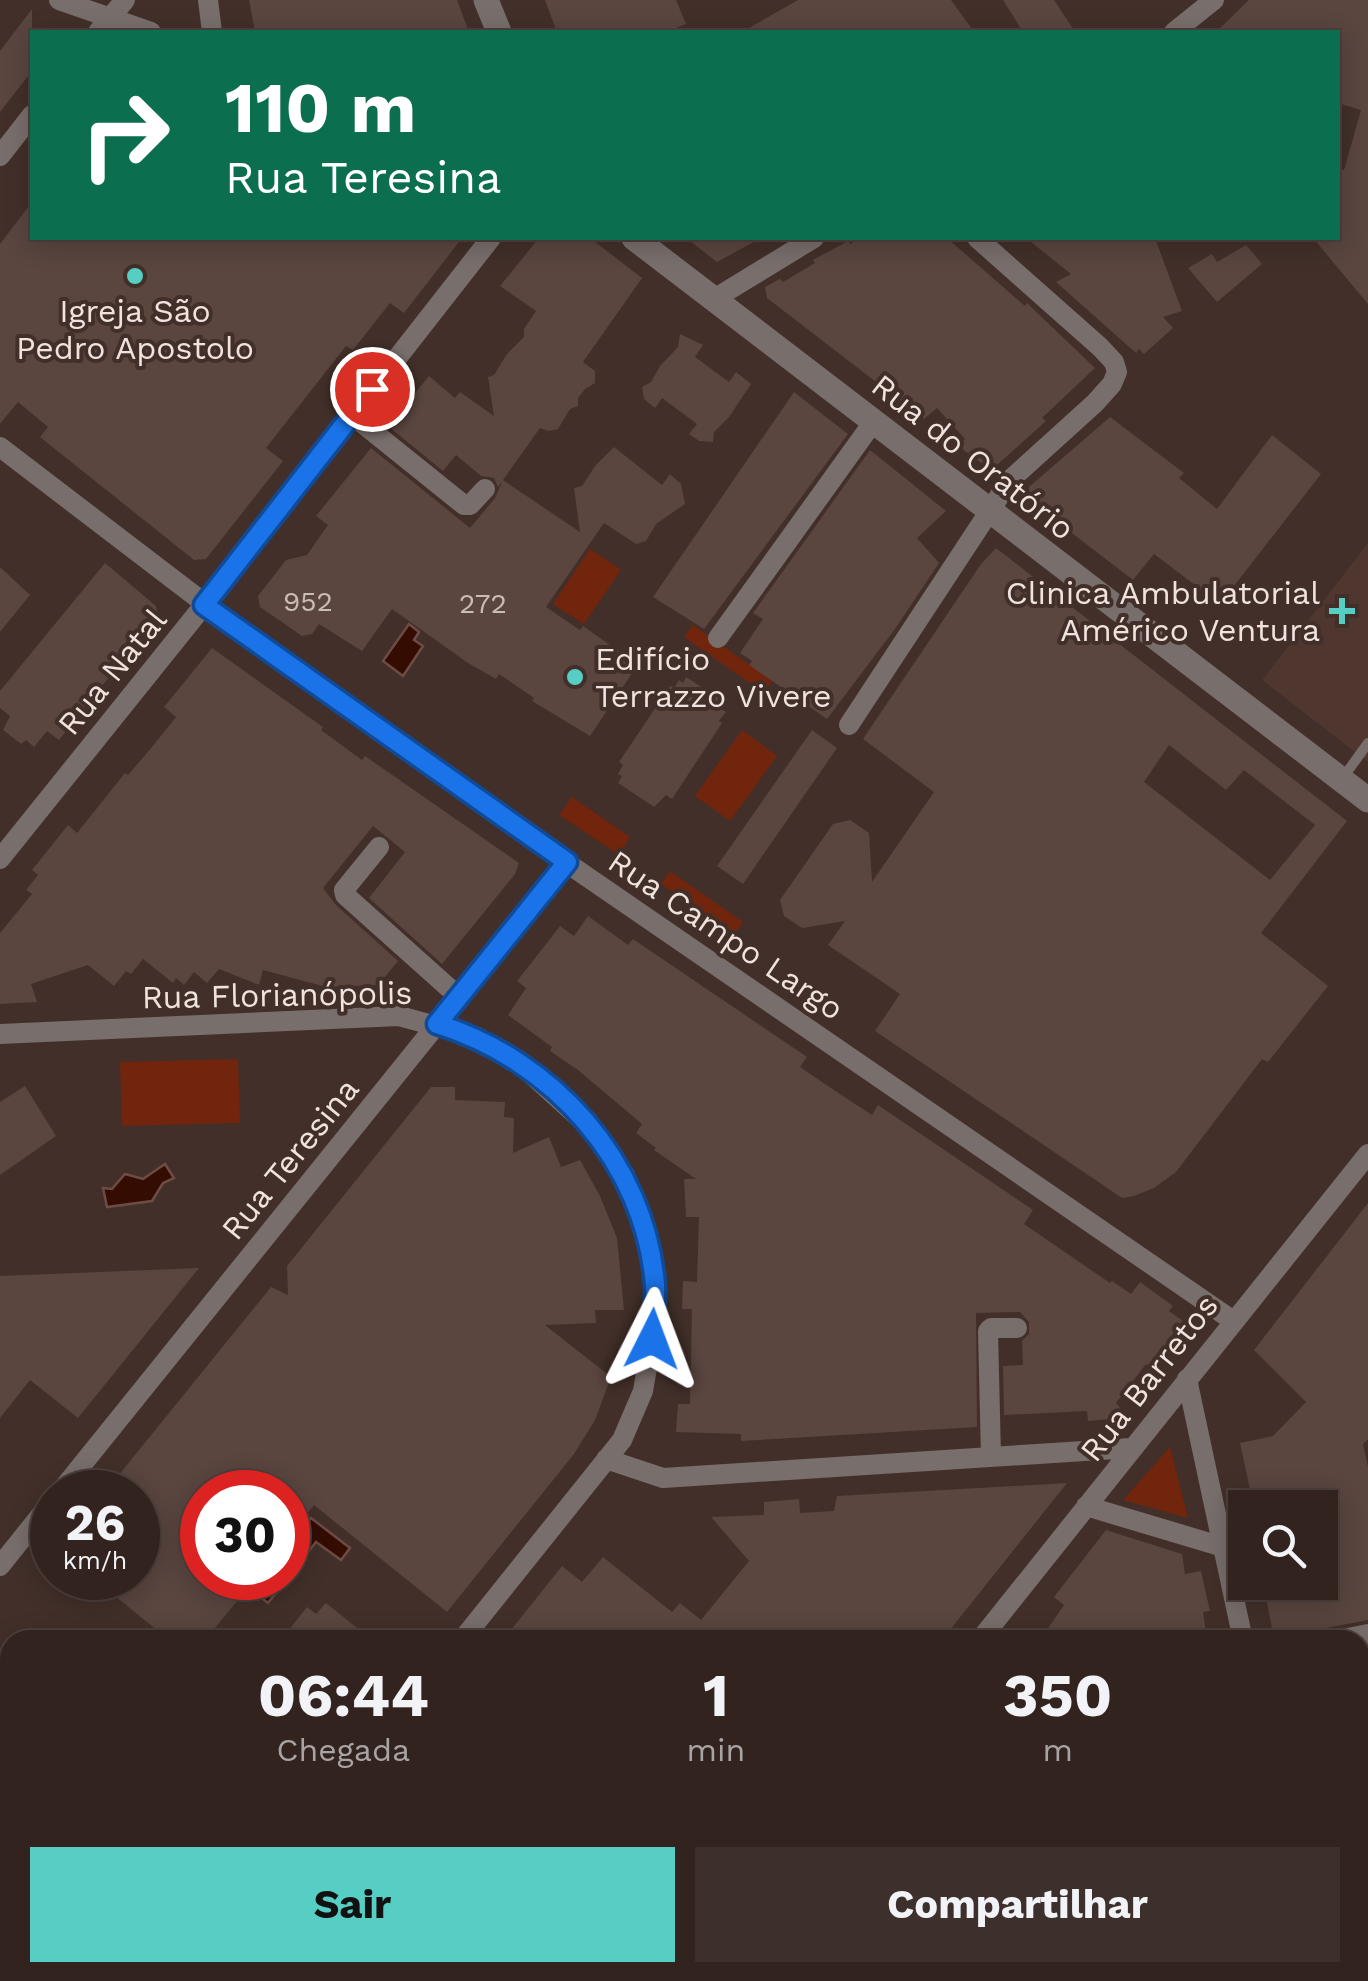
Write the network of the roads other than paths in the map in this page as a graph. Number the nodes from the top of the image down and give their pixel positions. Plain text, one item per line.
1 (59, 0) edge
2 (125, 0) edge
3 (208, 0) edge
4 (486, 0) edge
5 (1214, 0) edge
6 (104, 25) edge
7 (138, 30) edge
8 (212, 30) edge
9 (498, 30) edge
10 (1176, 30) edge
11 (30, 118) edge
12 (0, 156) edge
13 (489, 240) edge
14 (637, 240) edge
15 (811, 240) edge
16 (979, 240) edge
17 (714, 298) junction
18 (352, 415) junction
19 (874, 421) junction
20 (0, 447) edge
21 (485, 489) dead end
22 (989, 512) junction
23 (204, 605) junction
24 (718, 638) dead end
25 (848, 725) dead end
26 (1368, 743) edge
27 (1342, 780) junction
28 (1368, 800) edge
29 (379, 846) dead end
30 (0, 859) edge
31 (567, 862) junction
32 (459, 997) junction
33 (437, 1024) junction
34 (0, 1034) edge
35 (1368, 1154) edge
36 (1232, 1320) junction
37 (1017, 1328) dead end
38 (1187, 1378) junction
39 (1131, 1448) junction
40 (991, 1457) junction
41 (606, 1459) junction
42 (78, 1470) edge
43 (1086, 1506) junction
44 (30, 1528) edge
45 (1223, 1547) junction
46 (0, 1566) edge
47 (470, 1630) edge
48 (988, 1630) edge
49 (1241, 1630) edge

1 - 6 street
2 - 6 street
3 - 8 street
4 - 9 street
5 - 10 street
6 - 7 street
11 - 12 street
13 - 18 street, Rua Natal
14 - 17 street, Rua do Oratório
15 - 17 street
16 - 22 street
17 - 19 street, Rua do Oratório
18 - 21 street
18 - 23 street, Rua Natal
19 - 22 street, Rua do Oratório
19 - 24 street
20 - 23 street, Rua Campo Largo
22 - 25 street
22 - 27 street, Rua do Oratório
23 - 30 street, Rua Natal
23 - 31 street, Rua Campo Largo
26 - 27 lane
27 - 28 street, Rua do Oratório
29 - 32 street
31 - 32 street, Rua Teresina
31 - 36 street, Rua Campo Largo
32 - 33 street, Rua Teresina
33 - 34 street, Rua Florianópolis
33 - 41 street, Rua Florianópolis
33 - 42 street, Rua Teresina
35 - 36 street, Rua Barretos
36 - 38 street, Rua Barretos
37 - 40 street
38 - 39 street, Rua Barretos
38 - 45 street
39 - 40 street
39 - 43 street, Rua Barretos
40 - 41 street
41 - 47 street, Rua Florianópolis
43 - 45 street
43 - 48 street, Rua Barretos
44 - 46 street
45 - 49 street

